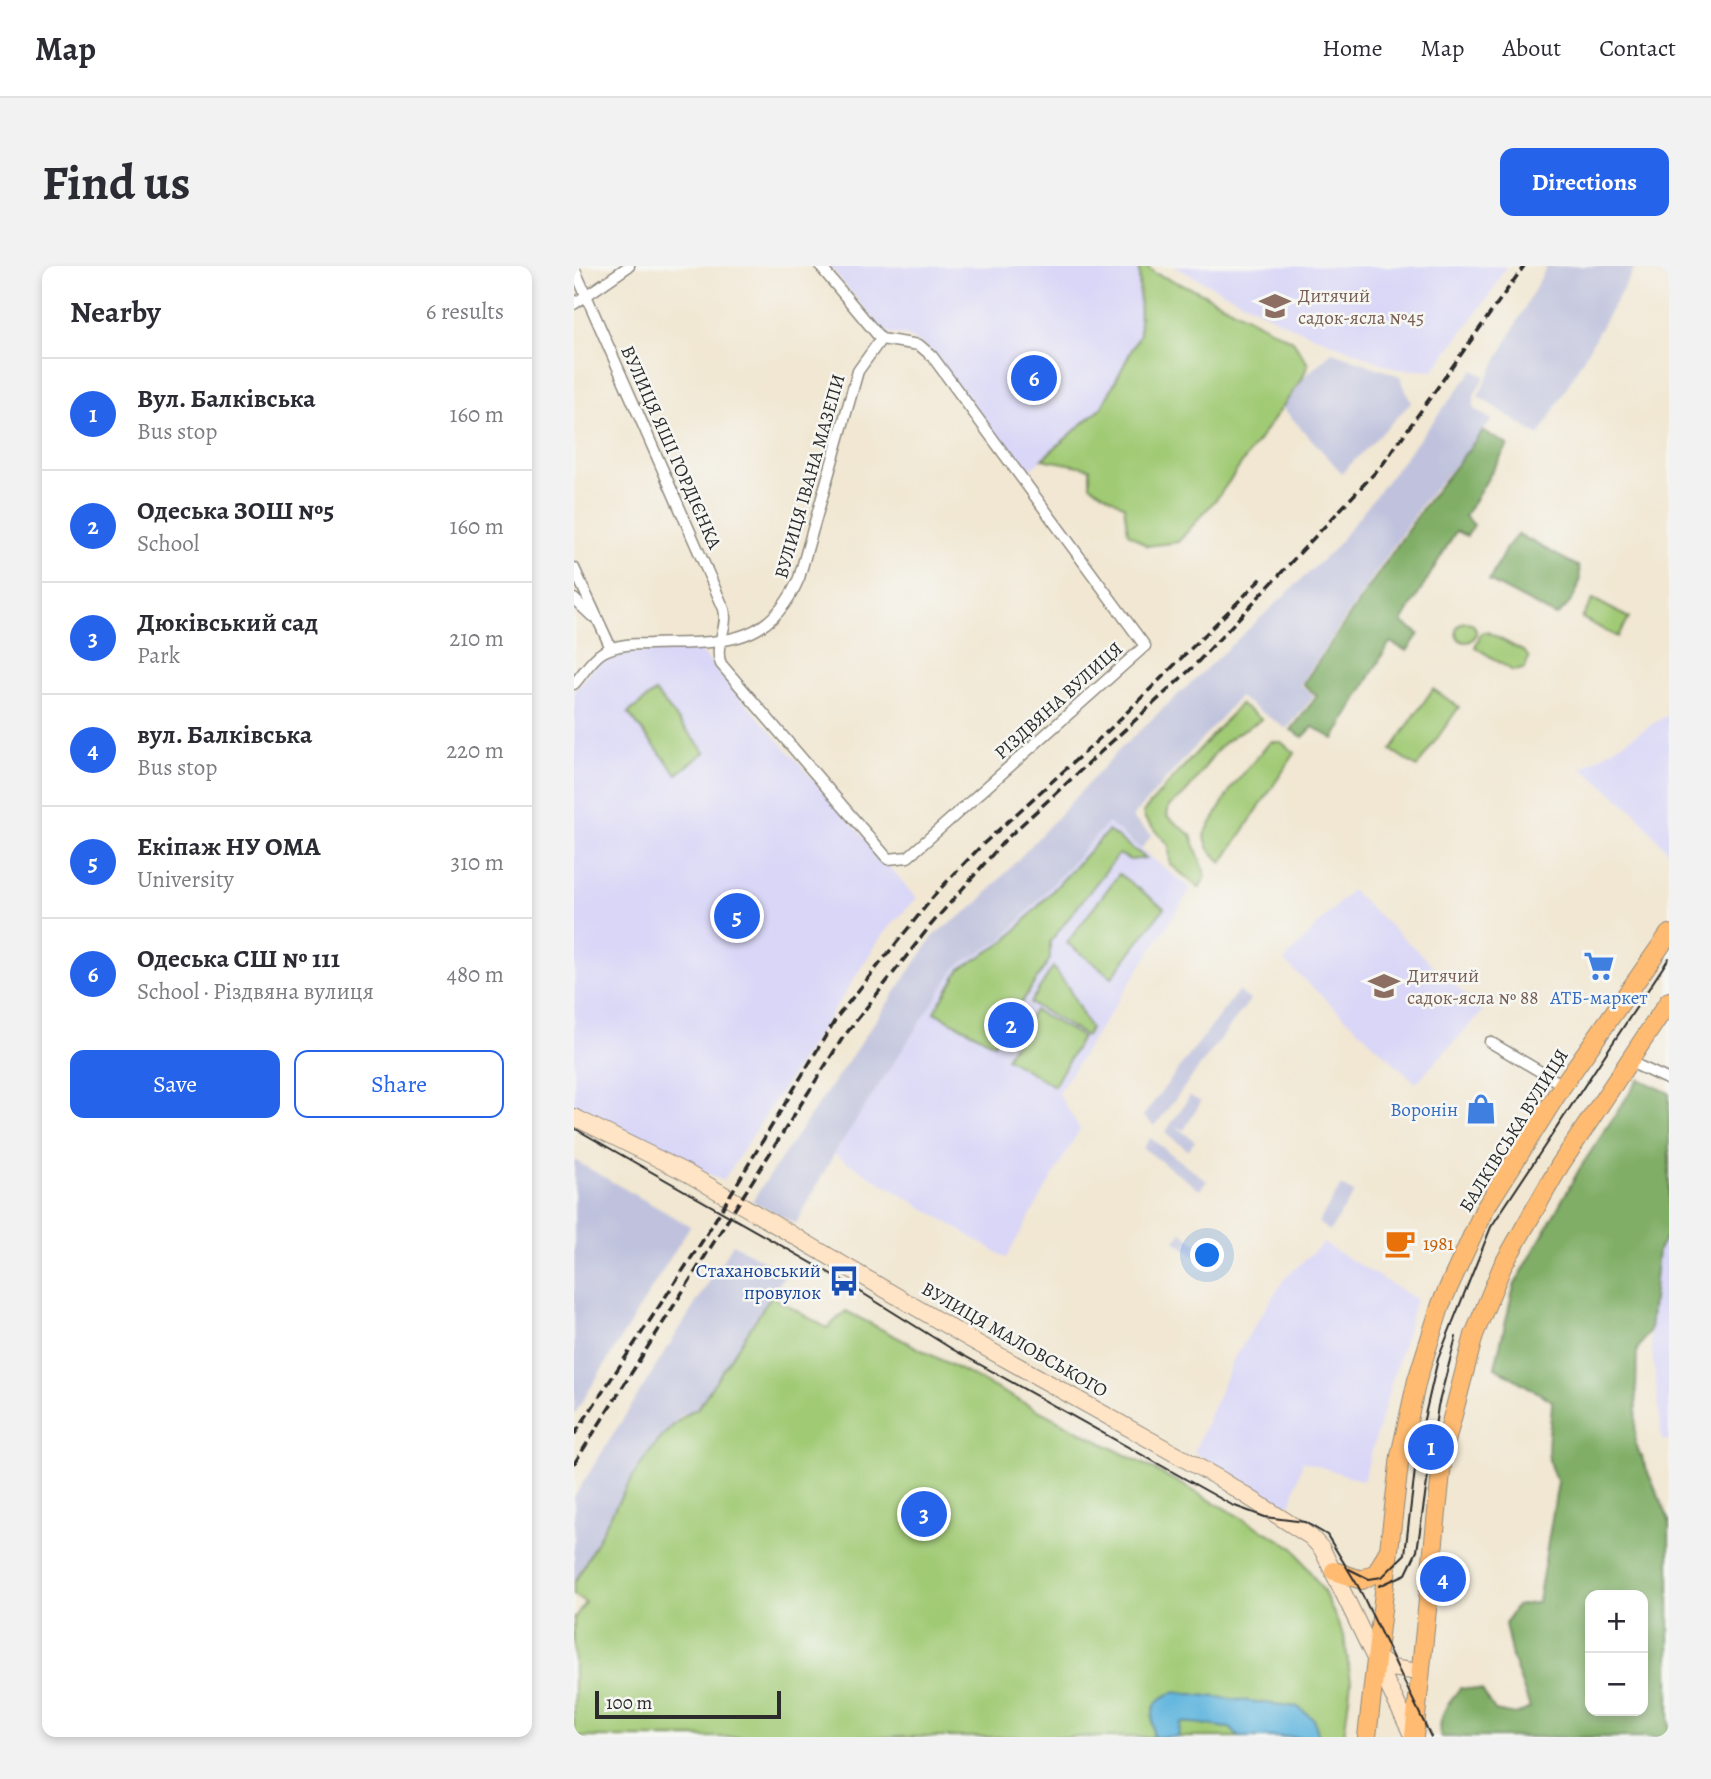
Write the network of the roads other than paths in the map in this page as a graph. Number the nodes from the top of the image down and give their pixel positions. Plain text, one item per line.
1 (629, 266) edge
2 (820, 266) edge
3 (574, 268) edge
4 (586, 296) junction
5 (574, 304) edge
6 (881, 340) junction
7 (574, 568) edge
8 (574, 599) edge
9 (595, 619) junction
10 (720, 642) junction
11 (611, 648) junction
12 (574, 684) edge
13 (1669, 934) edge
14 (1669, 1001) edge
15 (1490, 1042) dead end
16 (1630, 1062) junction
17 (1669, 1080) edge
18 (1563, 1085) junction
19 (574, 1117) edge
20 (1391, 1547) junction
21 (1334, 1571) junction
22 (1377, 1656) junction
23 (1419, 1672) junction
24 (1367, 1737) edge
25 (1413, 1737) edge

1 - 4 street
2 - 6 street
3 - 4 street, ВУЛИЦЯ ЯШІ ГОРДІЄНКА
4 - 5 street
4 - 10 street, ВУЛИЦЯ ЯШІ ГОРДІЄНКА
6 - 10 street, ВУЛИЦЯ ІВАНА МАЗЕПИ
6 - 10 street, РІЗДВЯНА ВУЛИЦЯ
7 - 9 street
8 - 9 street
9 - 11 street
10 - 11 street, ВУЛИЦЯ ІВАНА МАЗЕПИ
11 - 12 street
13 - 18 main road, БАЛКІВСЬКА ВУЛИЦЯ
14 - 16 main road
15 - 18 street
16 - 17 street
16 - 23 main road
18 - 20 main road, БАЛКІВСЬКА ВУЛИЦЯ
19 - 21 street, ВУЛИЦЯ МАЛОВСЬКОГО
20 - 21 main road
20 - 22 main road, БАЛКІВСЬКА ВУЛИЦЯ
21 - 22 street, ВУЛИЦЯ МАЛОВСЬКОГО
22 - 23 street
22 - 24 main road, БАЛКІВСЬКА ВУЛИЦЯ
22 - 25 street, ВУЛИЦЯ МАЛОВСЬКОГО
23 - 25 main road

